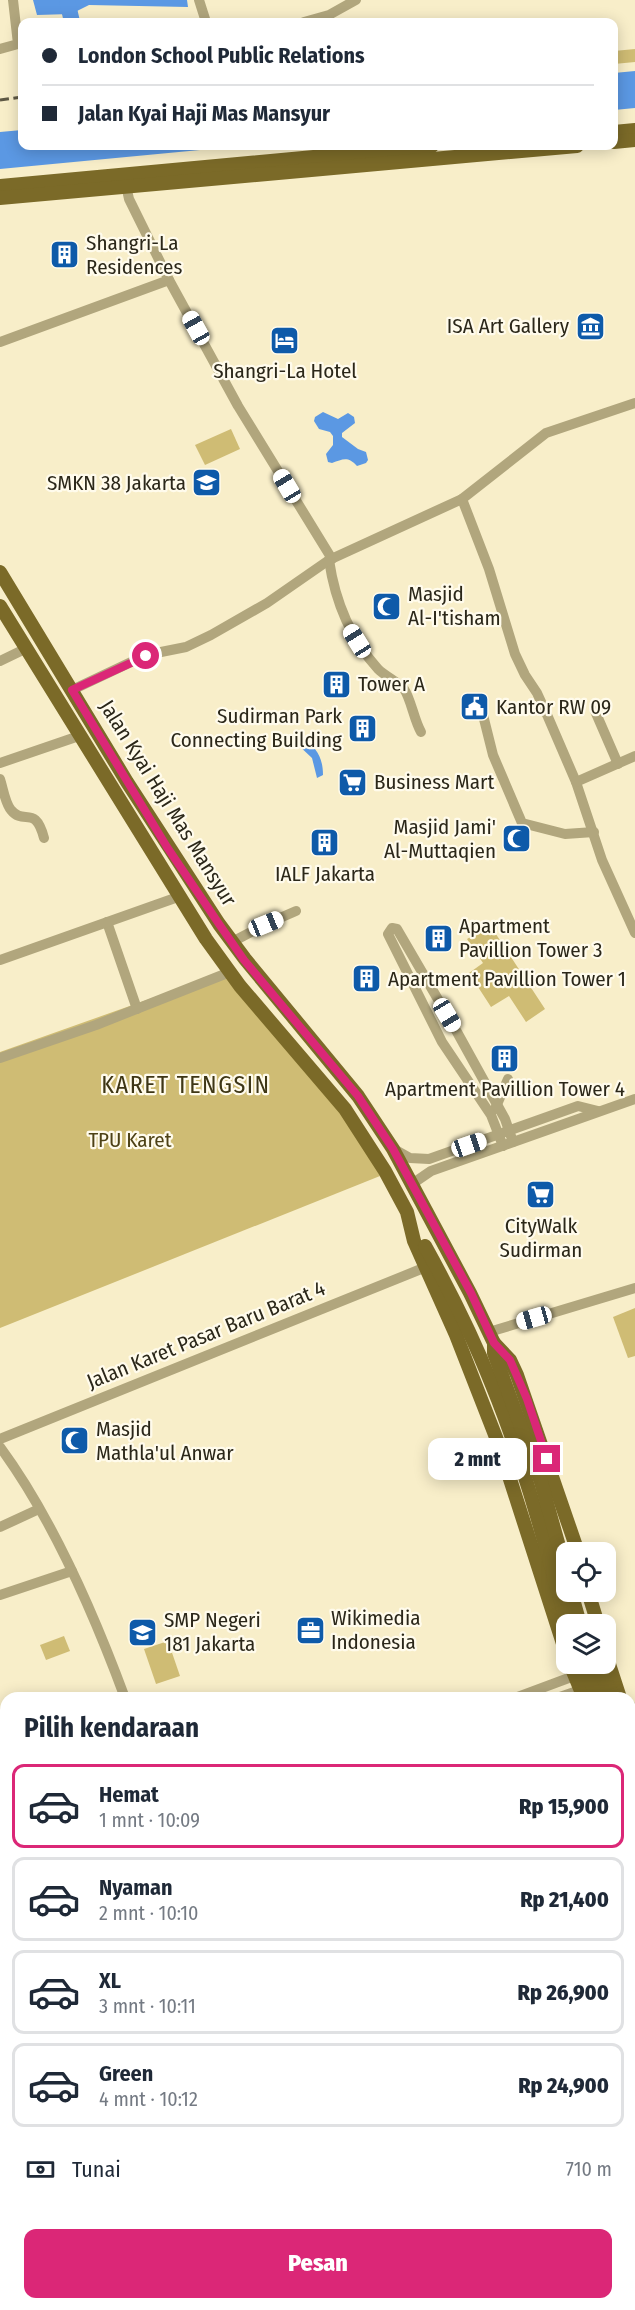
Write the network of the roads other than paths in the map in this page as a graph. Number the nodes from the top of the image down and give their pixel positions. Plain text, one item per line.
1 (13, 0) edge
2 (199, 0) edge
3 (356, 0) edge
4 (205, 18) edge
5 (318, 18) edge
6 (0, 49) edge
7 (635, 130) edge
8 (618, 132) edge
9 (635, 140) edge
10 (618, 142) edge
11 (396, 150) edge
12 (525, 150) edge
13 (125, 180) junction
14 (0, 186) edge
15 (0, 198) edge
16 (169, 280) junction
17 (0, 342) edge
18 (635, 403) edge
19 (462, 499) junction
20 (330, 560) junction
21 (0, 572) edge
22 (0, 606) edge
23 (27, 648) junction
24 (0, 661) edge
25 (72, 690) junction
26 (482, 711) dead end
27 (595, 711) dead end
28 (421, 732) dead end
29 (79, 736) junction
30 (635, 756) edge
31 (0, 763) edge
32 (618, 764) junction
33 (0, 779) edge
34 (576, 782) junction
35 (594, 832) junction
36 (44, 838) dead end
37 (178, 897) junction
38 (296, 911) dead end
39 (107, 922) junction
40 (635, 933) edge
41 (232, 942) junction
42 (0, 960) edge
43 (230, 972) junction
44 (137, 1008) junction
45 (457, 1032) junction
46 (442, 1042) junction
47 (0, 1058) edge
48 (470, 1059) junction
49 (460, 1066) junction
50 (508, 1079) dead end
51 (635, 1099) edge
52 (497, 1105) junction
53 (598, 1111) junction
54 (491, 1115) junction
55 (504, 1132) junction
56 (508, 1144) junction
57 (393, 1149) junction
58 (412, 1184) junction
59 (407, 1212) junction
60 (426, 1267) junction
61 (635, 1288) edge
62 (492, 1337) junction
63 (499, 1384) junction
64 (0, 1439) edge
65 (0, 1447) edge
66 (39, 1509) junction
67 (0, 1527) edge
68 (558, 1542) edge
69 (575, 1542) edge
70 (72, 1571) junction
71 (0, 1595) edge
72 (564, 1614) edge
73 (556, 1622) edge
74 (563, 1674) edge
75 (577, 1674) edge
76 (580, 1674) edge
77 (601, 1674) edge
78 (612, 1674) edge
79 (614, 1674) edge
80 (123, 1692) edge
81 (527, 1692) edge
82 (581, 1692) edge
83 (594, 1692) edge
84 (611, 1692) edge
85 (618, 1692) edge
86 (623, 1692) edge

1 - 6 street
2 - 4 street
3 - 5 street
7 - 8 main road
9 - 10 main road
11 - 13 main road
12 - 13 main road
13 - 14 main road
13 - 15 main road
13 - 16 street
16 - 17 street
16 - 20 street
18 - 19 street
19 - 20 street
19 - 34 street
20 - 25 street
20 - 28 street
21 - 25 main road, Jalan Kyai Haji Mas Mansyur
22 - 23 main road, Jalan Kyai Haji Mas Mansyur
23 - 24 street
23 - 29 main road, Jalan Kyai Haji Mas Mansyur
25 - 41 main road, Jalan Kyai Haji Mas Mansyur
26 - 35 street
27 - 32 street
29 - 31 street
29 - 37 main road, Jalan Kyai Haji Mas Mansyur
30 - 32 street
32 - 34 street
33 - 36 street
34 - 35 street
35 - 40 street
37 - 39 street
37 - 43 main road, Jalan Kyai Haji Mas Mansyur
38 - 41 street
39 - 42 street
39 - 44 street
41 - 57 main road, Jalan Kyai Haji Mas Mansyur
43 - 44 street
43 - 59 main road, Jalan Kyai Haji Mas Mansyur
44 - 47 street
45 - 46 street
45 - 46 street
45 - 48 street
46 - 49 street
48 - 49 street
48 - 52 street
49 - 54 street
50 - 52 street
51 - 53 street
52 - 54 street
52 - 55 street
53 - 55 street
53 - 56 street
54 - 55 street
55 - 56 street
55 - 57 street
56 - 58 street
57 - 58 main road, Jalan Kyai Haji Mas Mansyur
58 - 62 main road, Jalan Kyai Haji Mas Mansyur
59 - 60 main road, Jalan Kyai Haji Mas Mansyur
59 - 63 main road
60 - 64 street, Jalan Karet Pasar Baru Barat 4
60 - 73 main road, Jalan Kyai Haji Mas Mansyur
61 - 62 street
62 - 63 main road
62 - 69 main road, Jalan Kyai Haji Mas Mansyur
63 - 68 main road
63 - 72 main road
65 - 66 street
66 - 67 street
66 - 70 street
70 - 71 street
70 - 80 street
74 - 81 street
75 - 82 main road
76 - 83 main road
77 - 84 main road
78 - 85 main road
79 - 86 street

